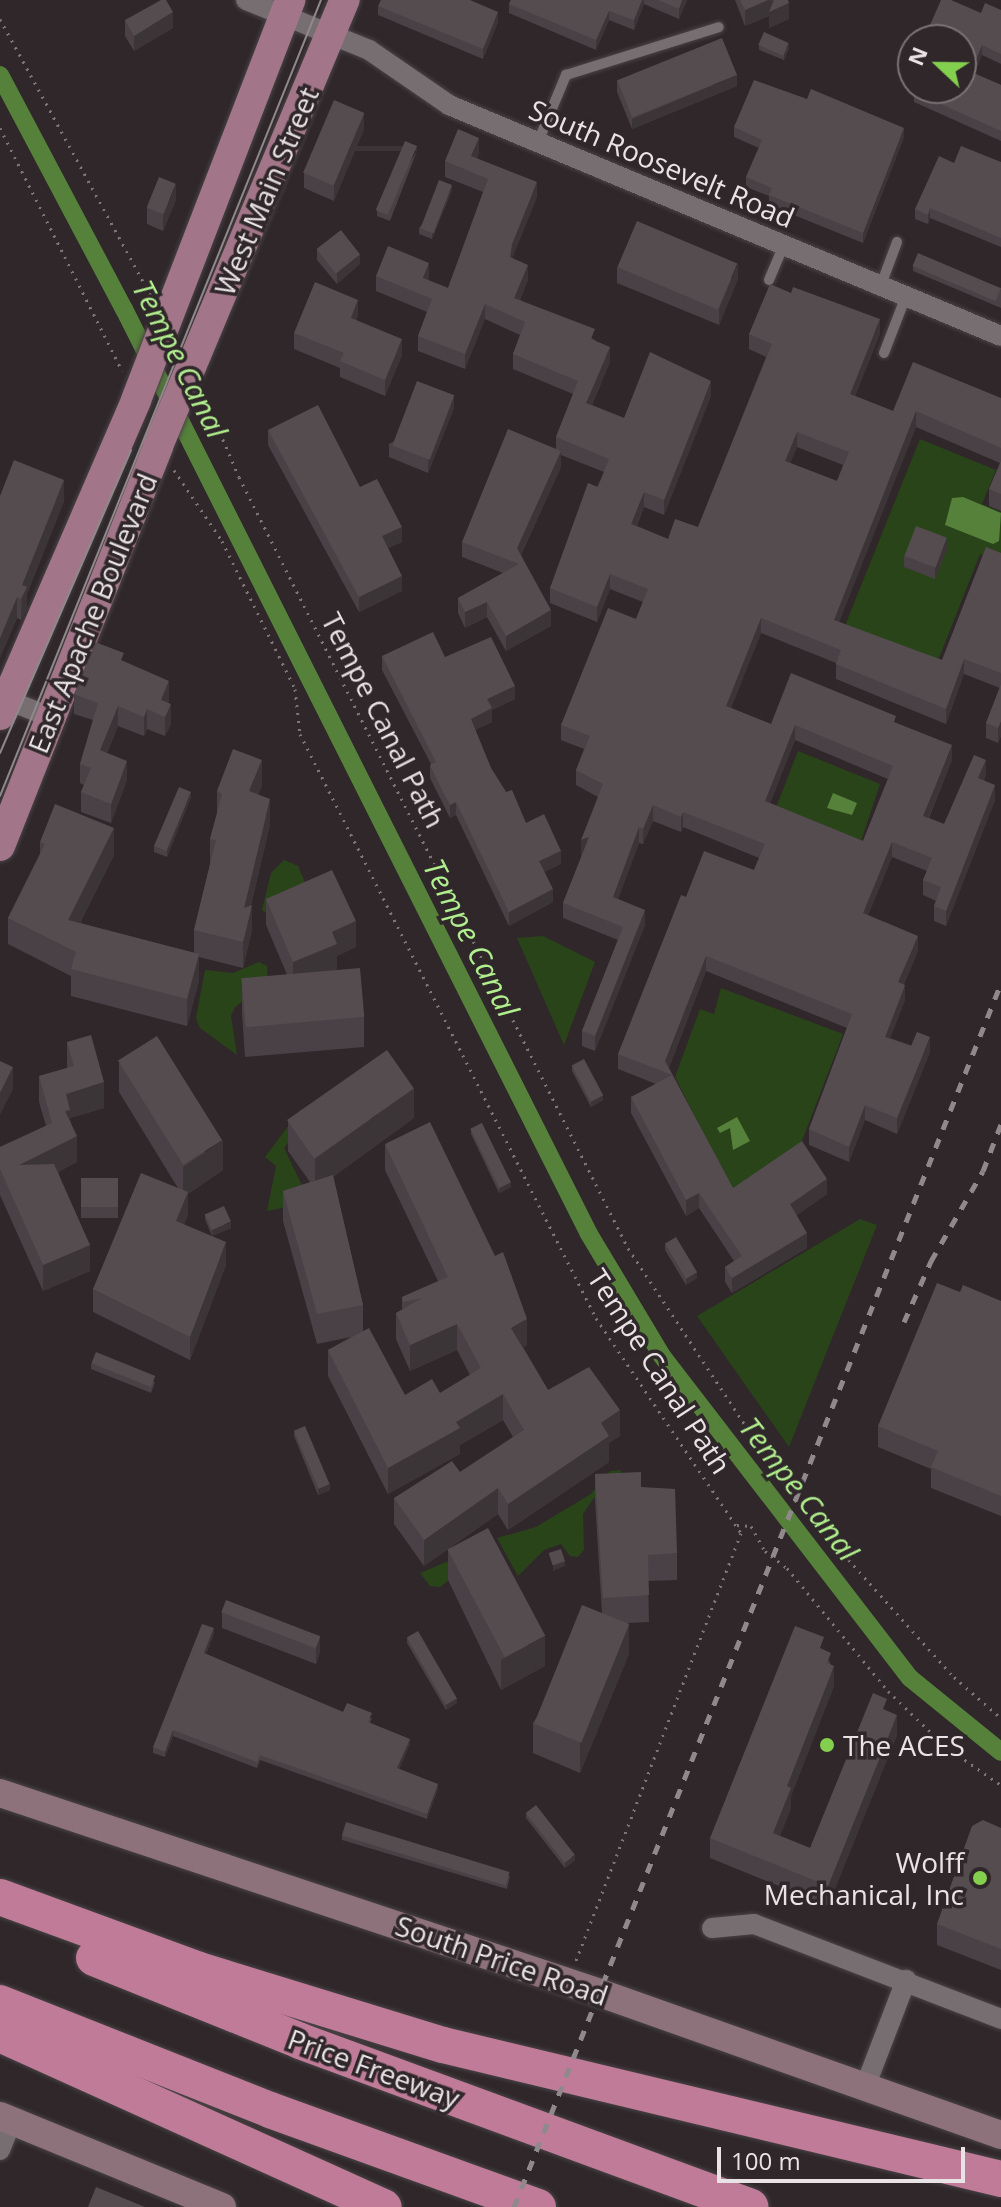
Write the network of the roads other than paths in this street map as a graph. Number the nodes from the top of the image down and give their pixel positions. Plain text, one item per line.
1 (246, 0) edge
2 (345, 0) edge
3 (304, 19) edge
4 (719, 27) dead end
5 (538, 142) junction
6 (897, 242) dead end
7 (784, 245) junction
8 (769, 280) dead end
9 (881, 285) junction
10 (906, 296) junction
11 (164, 330) joint
12 (1001, 336) edge
13 (884, 353) dead end
14 (188, 375) joint
15 (2, 704) edge
16 (50, 717) junction
17 (0, 846) edge
18 (0, 1793) edge
19 (0, 1897) edge
20 (0, 1921) edge
21 (712, 1928) dead end
22 (906, 1980) junction
23 (0, 2003) edge
24 (1001, 2019) edge
25 (0, 2034) edge
26 (865, 2087) junction
27 (6, 2118) edge
28 (1001, 2135) edge
29 (0, 2150) edge
30 (1001, 2179) edge
31 (222, 2207) edge
32 (384, 2207) edge
33 (538, 2207) edge
34 (750, 2207) edge

1 - 3 street, South Roosevelt Road
2 - 3 main road, West Main Street
3 - 5 street, South Roosevelt Road
3 - 11 main road, West Main Street
3 - 14 main road, West Main Street
4 - 5 lane
5 - 7 street, South Roosevelt Road
6 - 9 lane
7 - 8 lane
7 - 9 street, South Roosevelt Road
9 - 10 street, South Roosevelt Road
10 - 12 street, South Roosevelt Road
10 - 13 lane
11 - 15 main road, East Apache Boulevard
14 - 16 main road, East Apache Boulevard
15 - 16 street
16 - 17 main road, East Apache Boulevard
18 - 26 main road, South Price Road
19 - 30 highway
20 - 34 highway, Price Freeway
21 - 22 street
22 - 24 street
22 - 26 street
23 - 33 highway
25 - 32 highway
26 - 28 main road, South Price Road
27 - 29 street
27 - 31 main road

